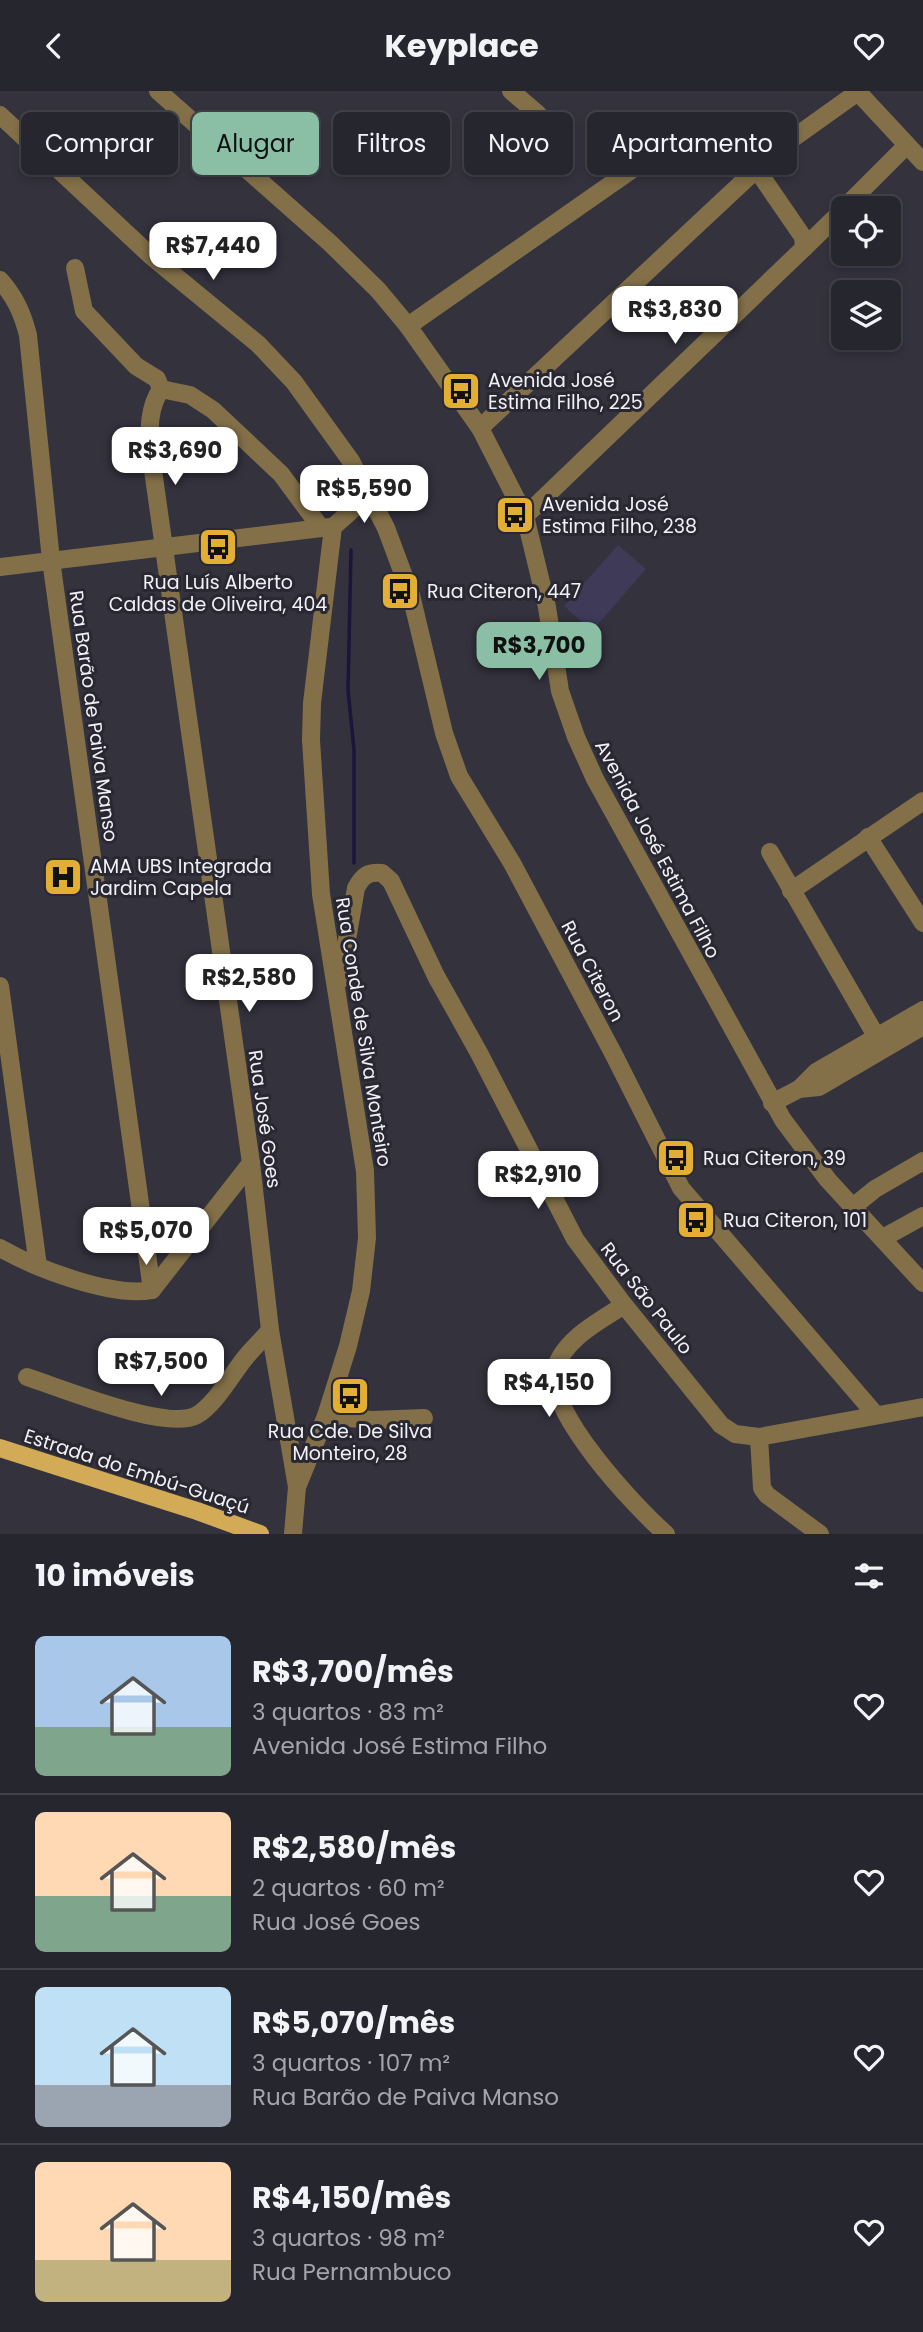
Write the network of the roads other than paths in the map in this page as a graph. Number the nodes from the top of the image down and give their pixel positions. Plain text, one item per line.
1 (158, 91) edge
2 (511, 91) edge
3 (858, 92) edge
4 (536, 112) edge
5 (0, 115) edge
6 (797, 135) edge
7 (907, 145) junction
8 (923, 162) edge
9 (624, 175) edge
10 (752, 175) edge
11 (760, 175) edge
12 (856, 196) edge
13 (831, 221) edge
14 (804, 248) junction
15 (75, 268) dead end
16 (0, 280) edge
17 (408, 326) junction
18 (161, 389) junction
19 (480, 428) junction
20 (370, 494) junction
21 (525, 516) junction
22 (327, 527) junction
23 (164, 548) junction
24 (51, 560) junction
25 (0, 567) edge
26 (923, 801) edge
27 (868, 837) junction
28 (770, 852) dead end
29 (791, 891) junction
30 (923, 923) edge
31 (0, 986) edge
32 (337, 994) junction
33 (923, 1010) edge
34 (923, 1026) edge
35 (879, 1042) junction
36 (772, 1103) junction
37 (923, 1161) edge
38 (251, 1163) junction
39 (854, 1206) junction
40 (923, 1216) edge
41 (883, 1238) junction
42 (0, 1248) edge
43 (38, 1266) junction
44 (923, 1283) edge
45 (152, 1290) junction
46 (624, 1305) junction
47 (270, 1330) junction
48 (27, 1377) dead end
49 (923, 1407) edge
50 (876, 1415) junction
51 (327, 1416) junction
52 (424, 1418) dead end
53 (759, 1437) junction
54 (0, 1448) edge
55 (297, 1487) junction
56 (260, 1534) edge
57 (293, 1534) edge
58 (666, 1534) edge
59 (820, 1534) edge

1 - 17 street, Avenida José Estima Filho
2 - 4 street
3 - 6 street
3 - 7 street
5 - 20 street, Rua Citeron
7 - 8 street
7 - 12 street
9 - 17 street
10 - 19 street
11 - 14 street
13 - 14 street
14 - 21 street
15 - 18 street
16 - 24 street, Rua Barão de Paiva Manso
17 - 19 street, Avenida José Estima Filho
18 - 22 street
18 - 23 street, Rua José Goes
19 - 21 street, Avenida José Estima Filho
20 - 22 street
20 - 50 street, Rua Citeron
21 - 36 street, Avenida José Estima Filho
22 - 23 street
22 - 32 street, Rua Conde de Silva Monteiro
23 - 24 street
23 - 38 street, Rua José Goes
24 - 25 street
24 - 45 street, Rua Barão de Paiva Manso
26 - 27 street
27 - 29 street
27 - 30 street
28 - 29 street
29 - 35 street
31 - 43 street
32 - 46 street, Rua São Paulo
32 - 51 street, Rua Conde de Silva Monteiro
33 - 35 street
34 - 35 street
35 - 36 street
36 - 39 street, Avenida José Estima Filho
37 - 39 street
38 - 45 street
38 - 47 street, Rua José Goes
39 - 41 street, Avenida José Estima Filho
40 - 41 street
41 - 44 street, Avenida José Estima Filho
42 - 43 street
43 - 45 street
46 - 53 street, Rua São Paulo
46 - 58 street
47 - 48 street
47 - 55 street, Rua José Goes
49 - 50 street, Rua São Paulo
50 - 53 street, Rua São Paulo
51 - 52 street
51 - 55 street, Rua Conde de Silva Monteiro
53 - 59 street
54 - 56 main road, Estrada do Embú-Guaçú
55 - 57 street, Rua Conde de Silva Monteiro

